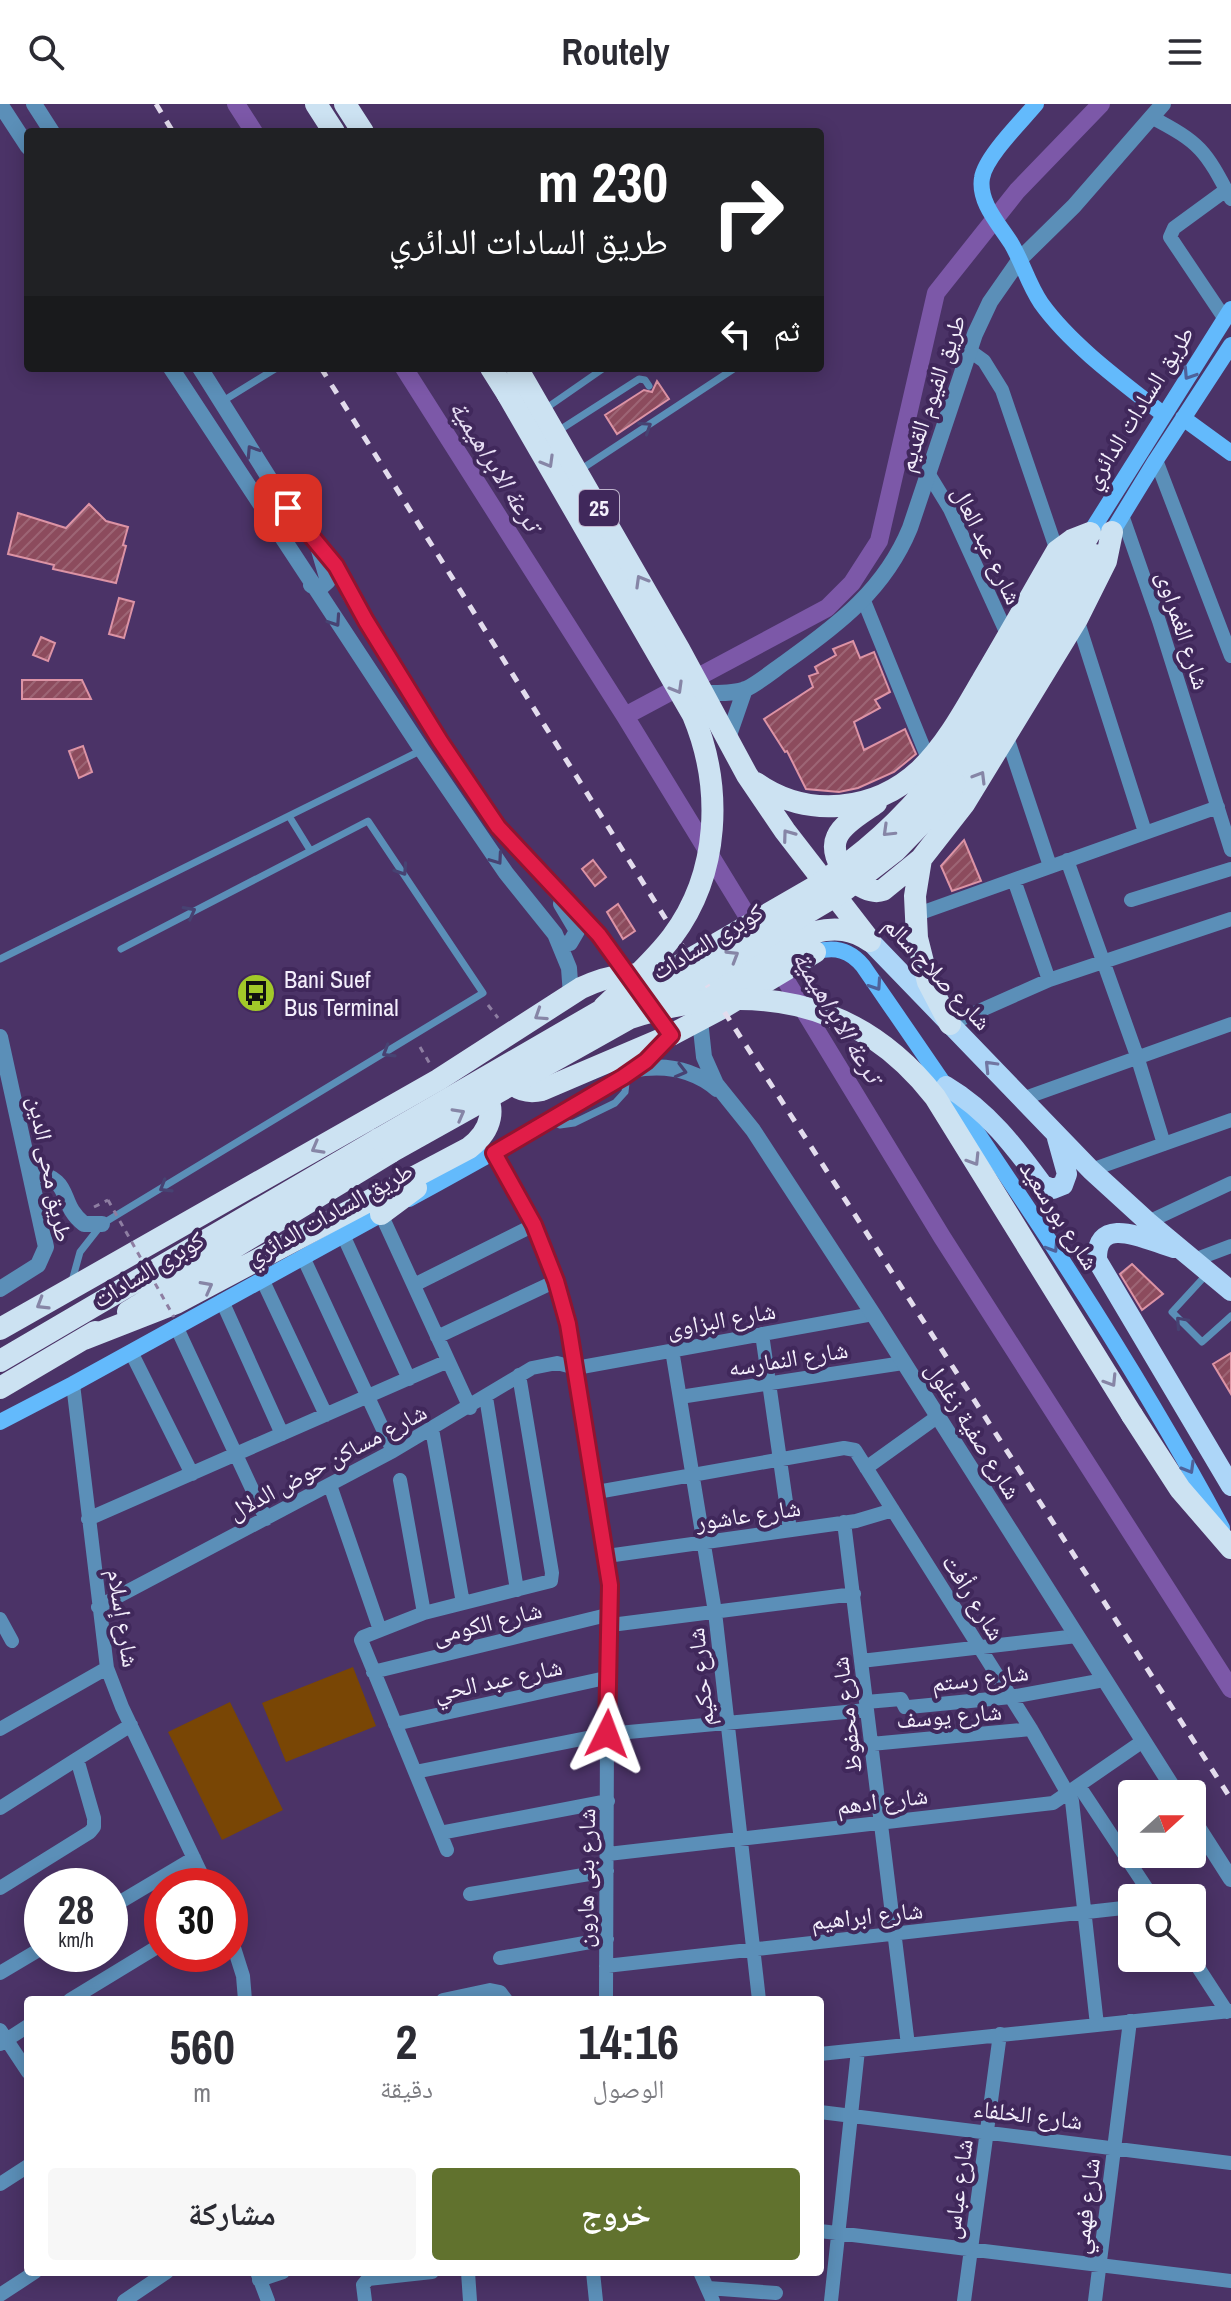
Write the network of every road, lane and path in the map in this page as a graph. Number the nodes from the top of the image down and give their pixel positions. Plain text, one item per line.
1 (0, 104) edge
2 (316, 104) edge
3 (345, 104) edge
4 (1036, 104) edge
5 (36, 105) edge
6 (1157, 110) edge
7 (50, 128) edge
8 (331, 128) edge
9 (360, 128) edge
10 (24, 141) edge
11 (1229, 194) edge
12 (1020, 259) junction
13 (1228, 314) edge
14 (1231, 345) edge
15 (970, 351) junction
16 (174, 372) edge
17 (202, 372) edge
18 (270, 372) edge
19 (494, 372) edge
20 (522, 372) edge
21 (598, 372) edge
22 (729, 372) edge
23 (649, 386) dead end
24 (221, 402) junction
25 (661, 405) dead end
26 (543, 410) junction
27 (666, 414) junction
28 (1163, 414) junction
29 (1183, 418) junction
30 (556, 432) junction
31 (1231, 453) edge
32 (1156, 460) junction
33 (578, 471) junction
34 (928, 473) junction
35 (1117, 524) junction
36 (1090, 533) junction
37 (316, 542) junction
38 (1057, 551) junction
39 (311, 585) junction
40 (864, 601) junction
41 (1077, 619) junction
42 (1008, 636) junction
43 (1231, 656) edge
44 (745, 689) junction
45 (703, 693) junction
46 (1006, 734) junction
47 (727, 741) junction
48 (422, 750) junction
49 (941, 773) junction
50 (747, 775) junction
51 (886, 795) junction
52 (1218, 807) junction
53 (289, 816) junction
54 (1145, 832) junction
55 (310, 850) junction
56 (1231, 850) edge
57 (921, 859) junction
58 (1067, 860) junction
59 (1050, 866) junction
60 (1231, 869) edge
61 (1014, 880) junction
62 (556, 892) junction
63 (1131, 900) dead end
64 (915, 915) junction
65 (1231, 919) edge
66 (870, 941) junction
67 (561, 944) junction
68 (810, 945) junction
69 (121, 949) dead end
70 (0, 959) edge
71 (1104, 960) junction
72 (624, 973) junction
73 (750, 980) junction
74 (1049, 980) junction
75 (481, 995) junction
76 (571, 995) junction
77 (604, 1007) junction
78 (630, 1018) junction
79 (700, 1020) junction
80 (950, 1024) junction
81 (1231, 1024) edge
82 (509, 1035) junction
83 (671, 1035) junction
84 (414, 1036) junction
85 (0, 1037) edge
86 (1137, 1056) junction
87 (630, 1072) junction
88 (438, 1080) junction
89 (946, 1086) junction
90 (724, 1095) junction
91 (6, 1099) edge
92 (1022, 1099) junction
93 (1231, 1120) edge
94 (1056, 1135) junction
95 (1164, 1144) junction
96 (385, 1145) junction
97 (469, 1148) junction
98 (494, 1153) junction
99 (1091, 1170) junction
100 (30, 1172) junction
101 (1231, 1183) edge
102 (108, 1200) dead end
103 (381, 1214) junction
104 (1148, 1222) junction
105 (102, 1224) junction
106 (534, 1225) junction
107 (343, 1235) junction
108 (1231, 1246) edge
109 (303, 1257) junction
110 (1195, 1260) junction
111 (262, 1279) junction
112 (556, 1281) junction
113 (414, 1285) junction
114 (71, 1287) junction
115 (0, 1289) edge
116 (1231, 1291) edge
117 (222, 1301) junction
118 (873, 1314) junction
119 (1231, 1316) edge
120 (175, 1322) junction
121 (0, 1329) edge
122 (77, 1330) junction
123 (762, 1334) junction
124 (437, 1337) junction
125 (672, 1350) junction
126 (131, 1352) junction
127 (0, 1361) edge
128 (448, 1361) junction
129 (903, 1363) junction
130 (576, 1368) junction
131 (519, 1375) junction
132 (409, 1379) junction
133 (73, 1384) junction
134 (769, 1384) junction
135 (0, 1388) edge
136 (368, 1397) junction
137 (486, 1397) junction
138 (680, 1397) junction
139 (470, 1408) junction
140 (326, 1415) junction
141 (937, 1417) junction
142 (0, 1422) edge
143 (432, 1429) junction
144 (282, 1434) junction
145 (393, 1451) junction
146 (236, 1455) junction
147 (780, 1460) junction
148 (866, 1468) junction
149 (192, 1474) junction
150 (693, 1474) junction
151 (400, 1480) dead end
152 (330, 1485) junction
153 (1231, 1486) edge
154 (597, 1492) junction
155 (893, 1510) junction
156 (88, 1519) junction
157 (266, 1519) junction
158 (844, 1522) junction
159 (790, 1530) junction
160 (704, 1543) junction
161 (1231, 1546) edge
162 (607, 1556) junction
163 (517, 1590) junction
164 (854, 1594) junction
165 (463, 1603) junction
166 (98, 1607) junction
167 (715, 1612) junction
168 (424, 1613) junction
169 (0, 1619) edge
170 (611, 1620) junction
171 (380, 1630) junction
172 (1077, 1636) junction
173 (12, 1641) dead end
174 (981, 1649) junction
175 (861, 1661) junction
176 (107, 1668) junction
177 (373, 1672) junction
178 (610, 1677) junction
179 (1104, 1680) junction
180 (1011, 1697) junction
181 (867, 1706) junction
182 (727, 1723) junction
183 (395, 1724) junction
184 (131, 1725) junction
185 (0, 1729) edge
186 (1031, 1729) junction
187 (607, 1734) junction
188 (1143, 1741) junction
189 (871, 1744) junction
190 (77, 1759) junction
191 (415, 1772) junction
192 (1168, 1780) edge
193 (1074, 1790) junction
194 (608, 1801) junction
195 (0, 1808) edge
196 (881, 1823) junction
197 (440, 1833) junction
198 (740, 1839) junction
199 (1206, 1840) edge
200 (447, 1850) dead end
201 (608, 1854) junction
202 (194, 1858) junction
203 (199, 1868) edge
204 (607, 1871) junction
205 (1231, 1879) edge
206 (1143, 1884) edge
207 (0, 1888) edge
208 (470, 1894) dead end
209 (128, 1897) edge
210 (1118, 1909) edge
211 (1086, 1912) junction
212 (895, 1934) junction
213 (607, 1939) junction
214 (753, 1950) junction
215 (144, 1955) edge
216 (500, 1958) dead end
217 (24, 1959) edge
218 (606, 1966) junction
219 (242, 1972) edge
220 (1202, 1972) edge
221 (0, 1973) edge
222 (77, 1996) edge
223 (245, 1996) edge
224 (462, 1996) edge
225 (503, 1996) edge
226 (606, 1996) edge
227 (759, 1996) edge
228 (1229, 2011) edge
229 (1130, 2021) junction
230 (1097, 2025) junction
231 (24, 2028) edge
232 (1000, 2034) junction
233 (2, 2038) edge
234 (908, 2045) junction
235 (858, 2050) junction
236 (824, 2054) edge
237 (24, 2067) edge
238 (824, 2112) edge
239 (853, 2116) junction
240 (987, 2131) junction
241 (1114, 2148) junction
242 (1231, 2163) edge
243 (24, 2169) edge
244 (0, 2184) edge
245 (824, 2231) edge
246 (840, 2233) junction
247 (971, 2248) junction
248 (1100, 2264) junction
249 (29, 2276) edge
250 (161, 2276) edge
251 (258, 2276) edge
252 (395, 2276) edge
253 (468, 2276) edge
254 (593, 2276) edge
255 (702, 2276) edge
256 (1231, 2281) edge
257 (776, 2293) dead end
258 (0, 2295) edge
259 (710, 2295) edge
260 (124, 2301) edge
261 (268, 2301) edge
262 (365, 2301) edge
263 (470, 2301) edge
264 (596, 2301) edge
265 (831, 2301) edge
266 (964, 2301) edge
267 (1095, 2301) edge

1 - 10 street
2 - 8 highway
3 - 9 highway
4 - 12 main road
5 - 7 street
6 - 11 street
6 - 12 street, طريق الفيوم القديم
11 - 13 street
12 - 15 street, طريق الفيوم القديم
12 - 28 main road
13 -> 28 main road, طريق السادات الدائري
14 - 29 main road, طريق السادات الدائري
15 - 34 street, طريق الفيوم القديم
15 - 38 street
16 - 39 street
17 - 24 street
18 - 24 lane
19 -> 77 highway, كوبرى السادات, bridge
20 - 26 highway, 25
21 - 26 lane
22 - 27 lane
23 - 30 lane
37 -> 24 street
25 - 27 lane
26 - 30 highway, 25
33 -> 27 lane
28 - 36 main road, طريق السادات الدائري
29 - 31 main road
29 - 32 main road, طريق السادات الدائري
30 - 33 highway, 25
32 - 35 main road, طريق السادات الدائري
32 - 43 street
45 -> 33 highway, شارع صلاح سالم / 25
34 - 40 street, طريق الفيوم القديم
34 - 42 street, شارع عبد العال
35 - 41 highway
35 - 49 highway, كوبرى السادات
35 - 52 street, شارع الغمراوى
36 - 38 highway
36 - 49 highway, كوبرى السادات
37 - 39 street
37 - 62 street
38 - 42 highway
39 -> 48 street
40 - 44 street, طريق الفيوم القديم
40 - 49 street
41 - 46 highway
41 - 54 street
42 - 49 highway
44 - 45 street, طريق الفيوم القديم
44 - 47 street
45 - 47 highway, شارع صلاح سالم
57 -> 46 highway
46 - 59 street
47 - 50 highway, شارع صلاح سالم
48 - 53 lane
48 -> 67 street
49 - 51 highway
49 -> 77 highway, كوبرى السادات, bridge
78 -> 49 highway, كوبرى السادات, bridge
50 - 51 highway
66 -> 50 highway, شارع صلاح سالم
51 - 57 highway
52 - 54 street
52 - 56 street, شارع الغمراوى
53 - 55 lane
53 - 70 lane
54 - 58 street
69 -> 55 lane
55 -> 75 lane
57 - 64 highway
58 - 59 street
58 - 71 street
59 - 61 street
60 - 63 street
61 - 64 street
61 - 74 street
62 - 67 street
62 - 72 street
64 - 80 highway
65 - 71 street
66 - 68 highway
66 - 80 main road, شارع صلاح سالم
67 - 76 street
68 - 73 highway
68 -> 89 main road, شارع بورسعيد
71 - 74 street
71 - 86 street
72 - 73 highway
72 - 76 highway
72 - 83 street
73 - 79 highway
74 - 80 street
75 - 82 path
75 - 84 lane
76 -> 82 highway
77 - 96 highway, كوبرى السادات, bridge
96 -> 78 highway, كوبرى السادات, bridge
78 -> 161 highway, bridge
79 - 83 highway
79 - 90 street, شارع صفية زغلول
92 -> 80 main road, شارع صلاح سالم
81 - 86 street
82 - 83 highway
82 - 88 highway
83 - 87 main road, طريق السادات الدائري
84 - 88 path
84 -> 105 lane
85 - 91 street, طريق محى الدين
86 - 92 street
86 - 95 street
87 -> 90 street, شارع صفية زغلول
87 - 98 main road, طريق السادات الدائري
88 - 97 highway
88 -> 114 highway
89 - 94 main road
89 -> 161 main road, شارع بورسعيد
90 - 118 street, شارع صفية زغلول
91 - 100 street, طريق محى الدين
92 - 94 main road, شارع صلاح سالم
93 - 95 street
94 - 99 main road, شارع صلاح سالم
95 - 99 street
96 - 122 highway, كوبرى السادات
97 - 103 highway
122 -> 97 highway
98 - 103 main road, طريق السادات الدائري
98 - 106 street, شارع بنى هارون
99 - 104 main road, شارع صلاح سالم
100 - 105 street
100 - 115 street, طريق محى الدين
101 - 104 street
102 - 120 path, bridge
103 - 107 main road, طريق السادات الدائري
103 - 113 street
104 - 110 main road, شارع صلاح سالم
105 - 114 lane
106 - 112 street, شارع بنى هارون
106 - 113 street
107 - 109 main road, طريق السادات الدائري
107 - 132 street
108 - 110 street
109 - 111 main road, طريق السادات الدائري
109 - 136 street
110 - 116 main road, شارع صلاح سالم
119 -> 110 lane
110 - 153 main road, شارع صلاح سالم
111 - 117 main road, طريق السادات الدائري
111 - 140 street
112 - 124 street
112 - 130 street, شارع بنى هارون
113 - 124 street
114 -> 121 highway
117 - 120 main road, طريق السادات الدائري
117 - 144 street
118 - 123 street, شارع البزاوى
118 - 129 street, شارع صفية زغلول
120 - 126 main road, طريق السادات الدائري
120 - 146 street
122 - 127 highway
122 - 135 highway
123 - 125 street, شارع البزاوى
123 - 134 street
124 - 128 street
125 - 130 street, شارع البزاوى
125 - 138 street, شارع حكيم
126 - 133 main road, طريق السادات الدائري
126 - 149 street
128 - 132 street
128 - 139 street
129 - 134 street, شارع النمارسه
129 - 141 street, شارع صفية زغلول
130 - 131 street, شارع مساكن حوض الدلال
130 - 154 street, شارع بنى هارون
131 - 137 street, شارع مساكن حوض الدلال
131 - 163 street
132 - 136 street
133 - 142 main road, طريق السادات الدائري
133 - 156 street, شارع إسلام
134 - 138 street, شارع النمارسه
134 - 147 street
136 - 140 street
136 - 145 street
137 - 139 street, شارع مساكن حوض الدلال
137 - 163 street
138 - 150 street, شارع حكيم
139 - 143 street, شارع مساكن حوض الدلال
140 - 144 street
141 - 148 street
141 - 172 street, شارع صفية زغلول
143 - 145 street, شارع مساكن حوض الدلال
143 - 165 street
144 - 146 street
145 - 152 street, شارع مساكن حوض الدلال
146 - 149 street
146 - 157 street
147 - 148 street, شارع رأفت
147 - 150 street, شارع رأفت
147 - 159 street
148 - 155 street, شارع رأفت
149 - 156 street
150 - 154 street, شارع رأفت
150 - 160 street, شارع حكيم
151 - 168 street
152 - 157 street, شارع مساكن حوض الدلال
152 - 171 street
154 - 162 street, شارع بنى هارون
155 - 158 street, شارع عاشور
155 - 174 street, شارع رأفت
156 - 166 street, شارع إسلام
157 - 166 street, شارع مساكن حوض الدلال
158 - 159 street, شارع عاشور
158 - 164 street, شارع محفوظ
159 - 160 street, شارع عاشور
160 - 162 street, شارع عاشور
160 - 167 street, شارع حكيم
162 - 170 street, شارع بنى هارون
163 - 165 street
164 - 167 street, شارع الكومى
164 - 175 street, شارع محفوظ
165 - 168 street
166 - 176 street, شارع إسلام
167 - 170 street, شارع الكومى
167 - 182 street, شارع حكيم
168 - 171 street
169 - 173 street
170 - 177 street, شارع الكومى
170 - 178 street, شارع بنى هارون
171 - 177 street
172 - 174 street
172 - 179 street, شارع صفية زغلول
174 - 175 street
174 - 180 street, شارع رأفت
175 - 181 street, شارع محفوظ
176 - 184 street, شارع إسلام
176 - 185 street
177 - 183 street
178 - 183 street, شارع عبد الحي
178 - 187 street, شارع بنى هارون
179 - 180 street, شارع رستم
179 - 188 street, شارع صفية زغلول
180 - 181 street, شارع رستم
180 - 186 street, شارع رأفت
181 - 182 street
181 - 189 street, شارع محفوظ
182 - 187 street
182 - 198 street, شارع حكيم
183 - 191 street
184 - 190 street
184 - 202 street, شارع إسلام
186 - 189 street, شارع يوسف
186 - 193 street, شارع رأفت
187 - 191 street
187 - 194 street, شارع بنى هارون
188 - 192 street, شارع صفية زغلول
188 - 193 street, شارع ادهم
189 - 196 street, شارع محفوظ
190 - 195 street
190 - 207 street
191 - 197 street
193 - 196 street, شارع ادهم
193 - 206 street
193 - 211 street, شارع رأفت
194 - 197 street
194 - 201 street, شارع بنى هارون
196 - 198 street, شارع ادهم
196 - 212 street, شارع محفوظ
197 - 200 street
198 - 201 street, شارع ادهم
198 - 214 street, شارع حكيم
199 - 205 street
201 - 204 street, شارع بنى هارون
202 - 203 street, شارع إسلام
202 - 209 street
204 - 208 street
204 - 213 street, شارع بنى هارون
210 - 211 street, شارع ابراهيم
211 - 212 street, شارع ابراهيم
211 - 230 street, شارع رأفت
212 - 214 street, شارع ابراهيم
212 - 234 street, شارع محفوظ
213 - 216 street
213 - 218 street, شارع بنى هارون
214 - 218 street, شارع ابراهيم
214 - 227 street, شارع حكيم
215 - 222 street
217 - 221 street
218 - 226 street, شارع بنى هارون
219 - 223 street
220 - 228 street
224 - 225 street
228 - 229 street
229 - 230 street
229 - 241 street, شارع فهمي
230 - 232 street
231 - 233 street
232 - 234 street
232 - 240 street, شارع عباس
233 - 237 street
234 - 235 street
235 - 236 street
235 - 239 street
238 - 239 street, شارع الخلفاء
239 - 240 street, شارع الخلفاء
239 - 246 street
240 - 241 street, شارع الخلفاء
240 - 247 street, شارع عباس
241 - 242 street, شارع الخلفاء
241 - 248 street, شارع فهمي
243 - 244 street
245 - 246 street
246 - 247 street
246 - 265 street
247 - 248 street
247 - 266 street, شارع عباس
248 - 256 street
248 - 267 street, شارع فهمي
249 - 258 street
250 - 260 street
251 - 261 street
252 - 262 street
253 - 263 street
254 - 264 street
255 - 259 street
257 - 259 street

